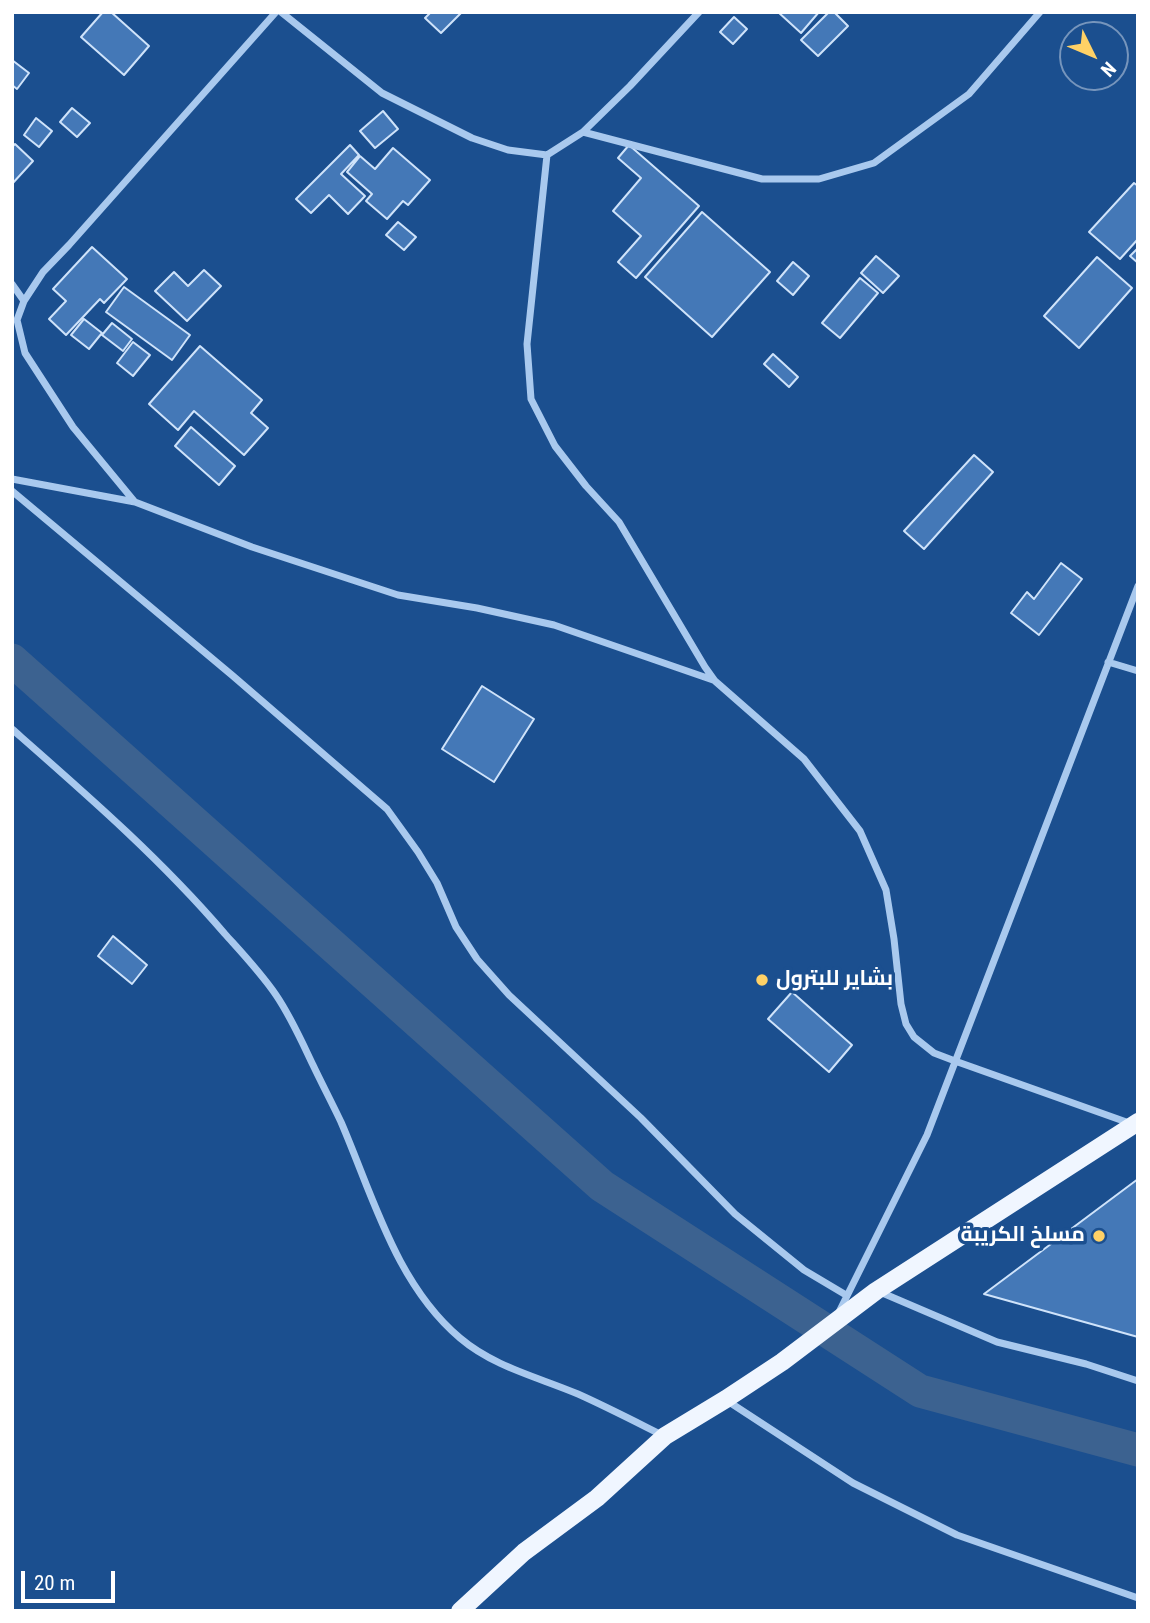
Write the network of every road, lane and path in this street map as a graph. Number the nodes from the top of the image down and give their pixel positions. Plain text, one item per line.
1 (279, 12) edge
2 (699, 12) edge
3 (1040, 12) edge
4 (583, 132) junction
5 (547, 155) junction
6 (12, 284) edge
7 (24, 301) junction
8 (12, 479) edge
9 (12, 491) edge
10 (135, 502) junction
11 (1138, 586) edge
12 (1108, 662) junction
13 (1138, 671) edge
14 (715, 681) junction
15 (12, 729) edge
16 (955, 1061) junction
17 (1136, 1123) edge
18 (876, 1291) junction
19 (846, 1295) junction
20 (835, 1321) junction
21 (1138, 1381) edge
22 (726, 1399) junction
23 (665, 1436) junction
24 (1138, 1598) edge
25 (460, 1611) edge

1 - 5 street
1 - 7 street
2 - 4 street
3 - 4 street
4 - 5 street
5 - 14 street
6 - 7 street
7 - 10 street
8 - 10 street
9 - 19 street
10 - 14 street
11 - 12 street
12 - 13 street
12 - 16 street
14 - 16 street
15 - 23 street
16 - 17 street
16 - 19 street
17 - 18 main road
18 - 20 main road
18 - 21 street
19 - 20 street
20 - 22 main road
22 - 23 main road
22 - 24 street
23 - 25 main road

